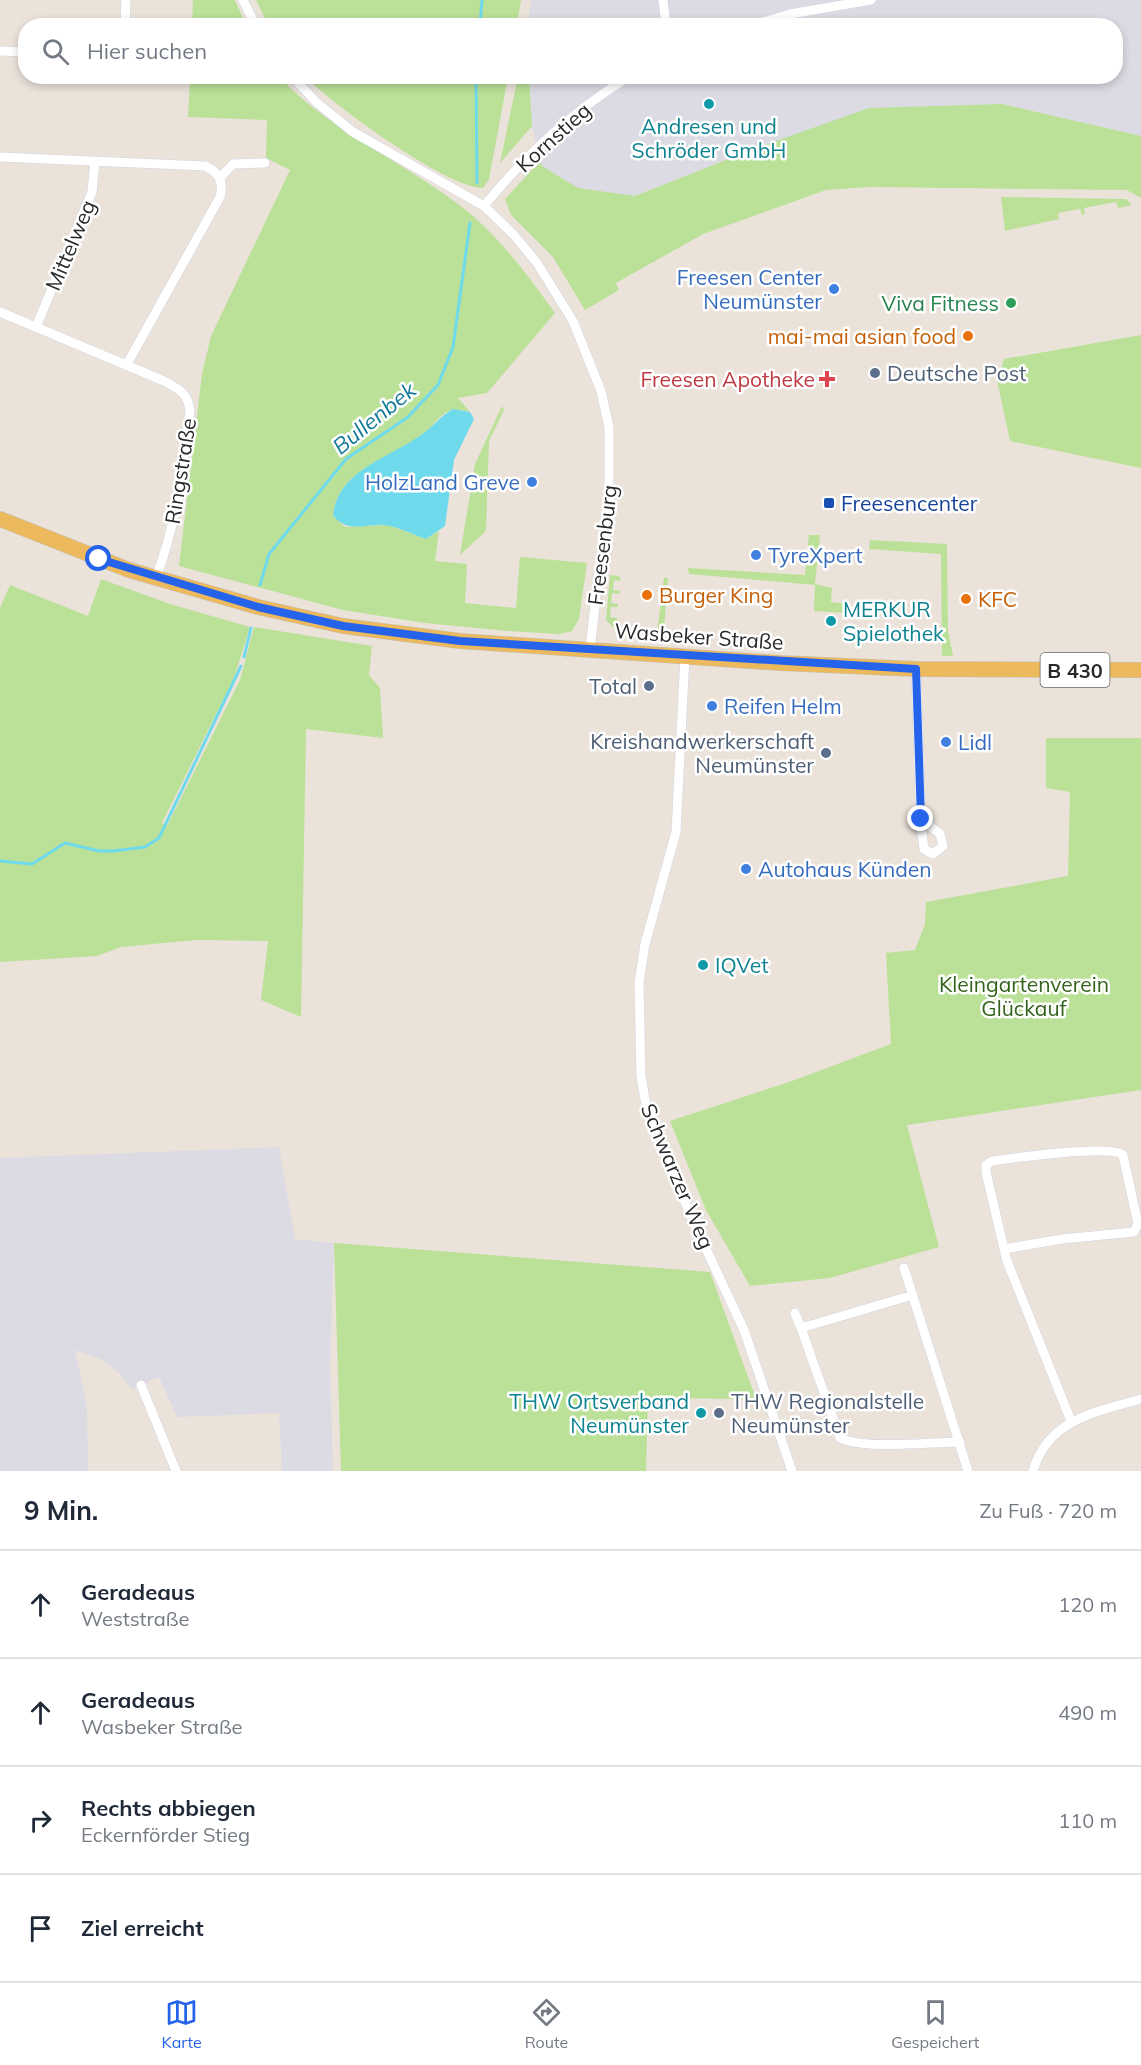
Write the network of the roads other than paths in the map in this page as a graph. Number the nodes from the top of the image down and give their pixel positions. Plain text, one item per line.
1 (126, 0) edge
2 (243, 0) edge
3 (663, 0) edge
4 (871, 0) edge
5 (125, 18) edge
6 (252, 18) edge
7 (665, 18) edge
8 (777, 18) edge
9 (0, 51) edge
10 (18, 52) edge
11 (299, 84) edge
12 (618, 84) edge
13 (0, 157) edge
14 (95, 161) junction
15 (265, 163) dead end
16 (220, 178) junction
17 (484, 206) junction
18 (0, 312) edge
19 (36, 327) junction
20 (127, 364) junction
21 (0, 519) edge
22 (156, 577) junction
23 (590, 650) junction
24 (685, 656) junction
25 (916, 669) junction
26 (1141, 670) edge
27 (921, 819) dead end
28 (1004, 1249) junction
29 (904, 1268) dead end
30 (913, 1295) junction
31 (795, 1313) dead end
32 (801, 1329) junction
33 (141, 1385) dead end
34 (1141, 1399) edge
35 (1071, 1421) junction
36 (960, 1442) junction
37 (176, 1471) edge
38 (792, 1471) edge
39 (968, 1471) edge
40 (1033, 1471) edge

1 - 5 street
2 - 6 street
3 - 7 street
4 - 8 street
9 - 10 street
11 - 17 street, Freesenburg
12 - 17 street, Kornstieg
13 - 14 street
14 - 16 street
14 - 19 street, Mittelweg
15 - 16 street
16 - 20 street
17 - 23 street, Freesenburg
18 - 19 street, Ringstraße
19 - 20 street, Ringstraße
20 - 22 street, Ringstraße
21 - 22 main road, B 430
22 - 23 main road, Wasbeker Straße / B 430
23 - 24 main road, Wasbeker Straße / B 430
24 - 25 main road, Wasbeker Straße / B 430
24 - 38 street, Schwarzer Weg
25 - 26 main road, Wasbeker Straße / B 430
25 - 27 street
28 - 28 street
28 - 35 street
29 - 30 street
30 - 32 street
30 - 36 street
31 - 32 street
32 - 36 street
33 - 37 street
34 - 35 street
35 - 40 street
36 - 39 street

